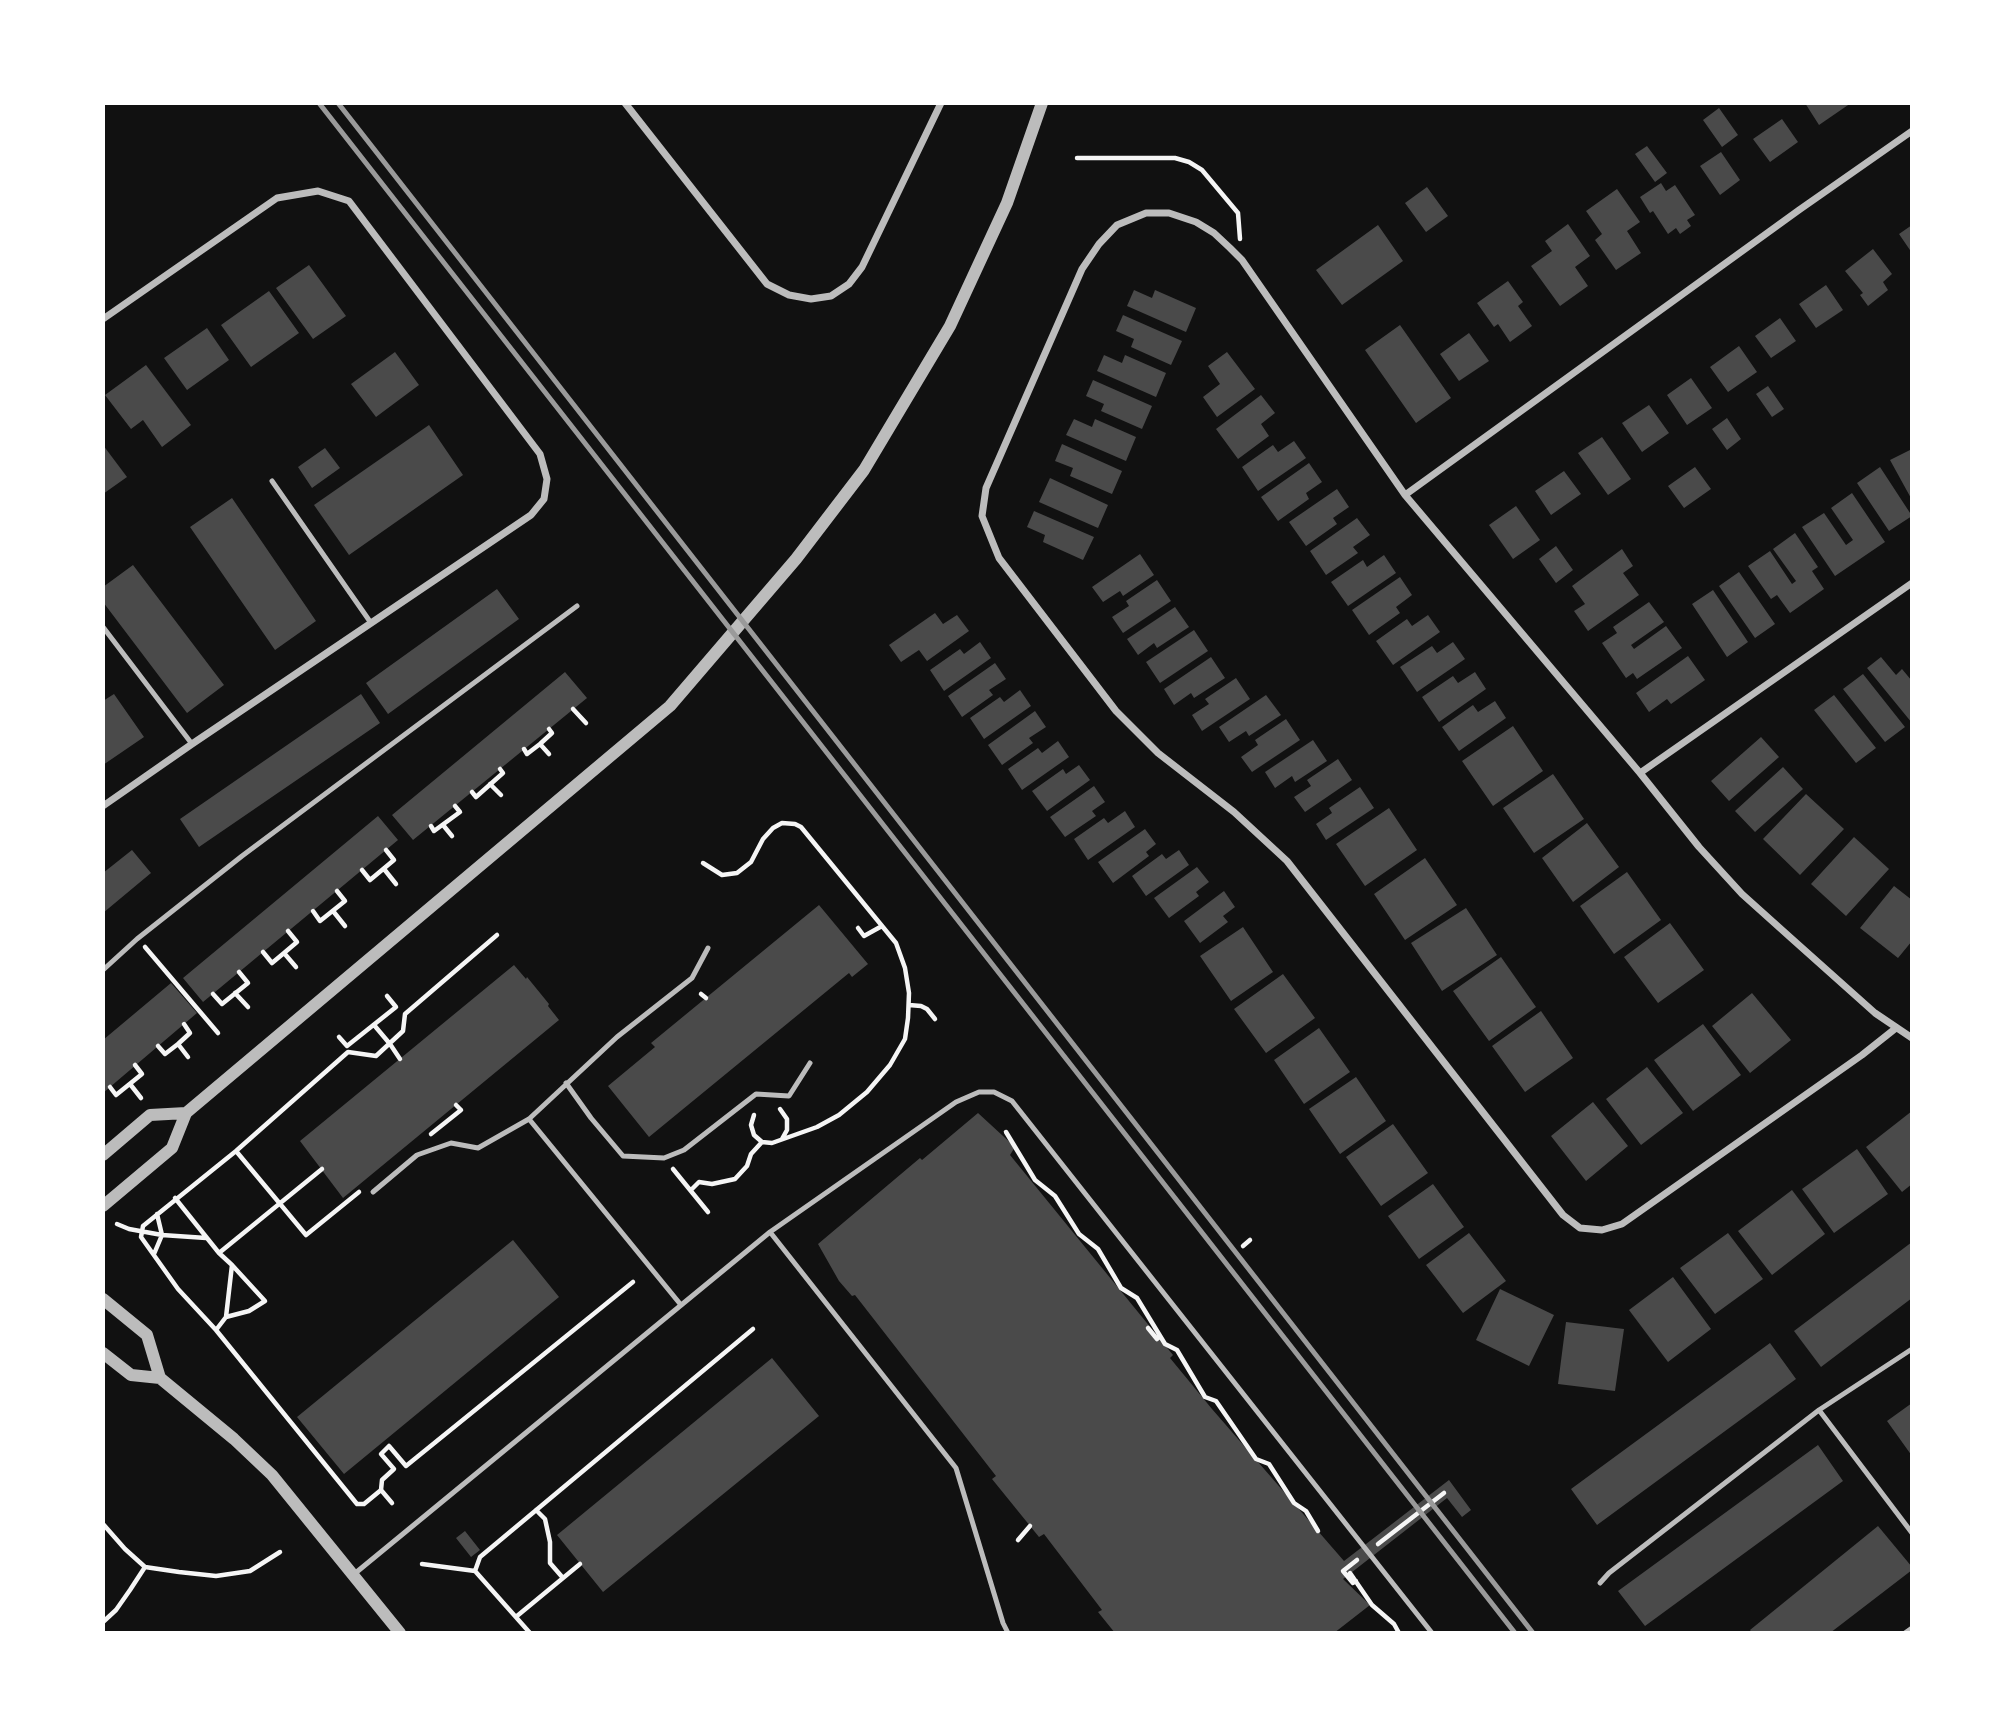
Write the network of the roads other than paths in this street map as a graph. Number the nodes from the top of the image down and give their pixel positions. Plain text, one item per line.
1 (625, 103) edge
2 (941, 103) edge
3 (1042, 103) edge
4 (1912, 131) edge
5 (103, 318) edge
6 (272, 481) dead end
7 (1405, 495) junction
8 (1912, 583) edge
9 (577, 606) dead end
10 (371, 623) junction
11 (103, 627) edge
12 (192, 744) junction
13 (1640, 774) junction
14 (103, 806) edge
15 (708, 948) dead end
16 (103, 970) edge
17 (1896, 1028) junction
18 (1912, 1038) edge
19 (810, 1063) dead end
20 (566, 1083) junction
21 (186, 1113) junction
22 (529, 1119) junction
23 (103, 1155) edge
24 (373, 1192) dead end
25 (103, 1206) edge
26 (770, 1232) junction
27 (103, 1299) edge
28 (681, 1305) junction
29 (1912, 1349) edge
30 (103, 1353) edge
31 (160, 1378) junction
32 (1819, 1410) junction
33 (1912, 1533) edge
34 (352, 1574) junction
35 (1600, 1583) dead end
36 (1912, 1628) edge
37 (400, 1633) edge
38 (1008, 1633) edge
39 (1432, 1633) edge
40 (1905, 1633) edge

1 - 2 street
3 - 21 street
4 - 7 street
5 - 10 street
6 - 10 lane
7 - 13 street
7 - 17 street
8 - 13 street
9 - 16 lane
10 - 12 street
11 - 12 lane
12 - 14 street
13 - 17 street
15 - 20 lane
17 - 18 street
19 - 20 lane
20 - 22 lane
21 - 23 street
21 - 25 street
22 - 24 lane
22 - 28 lane
26 - 28 lane
26 - 38 lane
26 - 39 lane
27 - 31 street
28 - 34 lane
29 - 32 lane
30 - 31 street
31 - 34 street
32 - 33 lane
32 - 35 lane
34 - 37 street
36 - 40 lane

